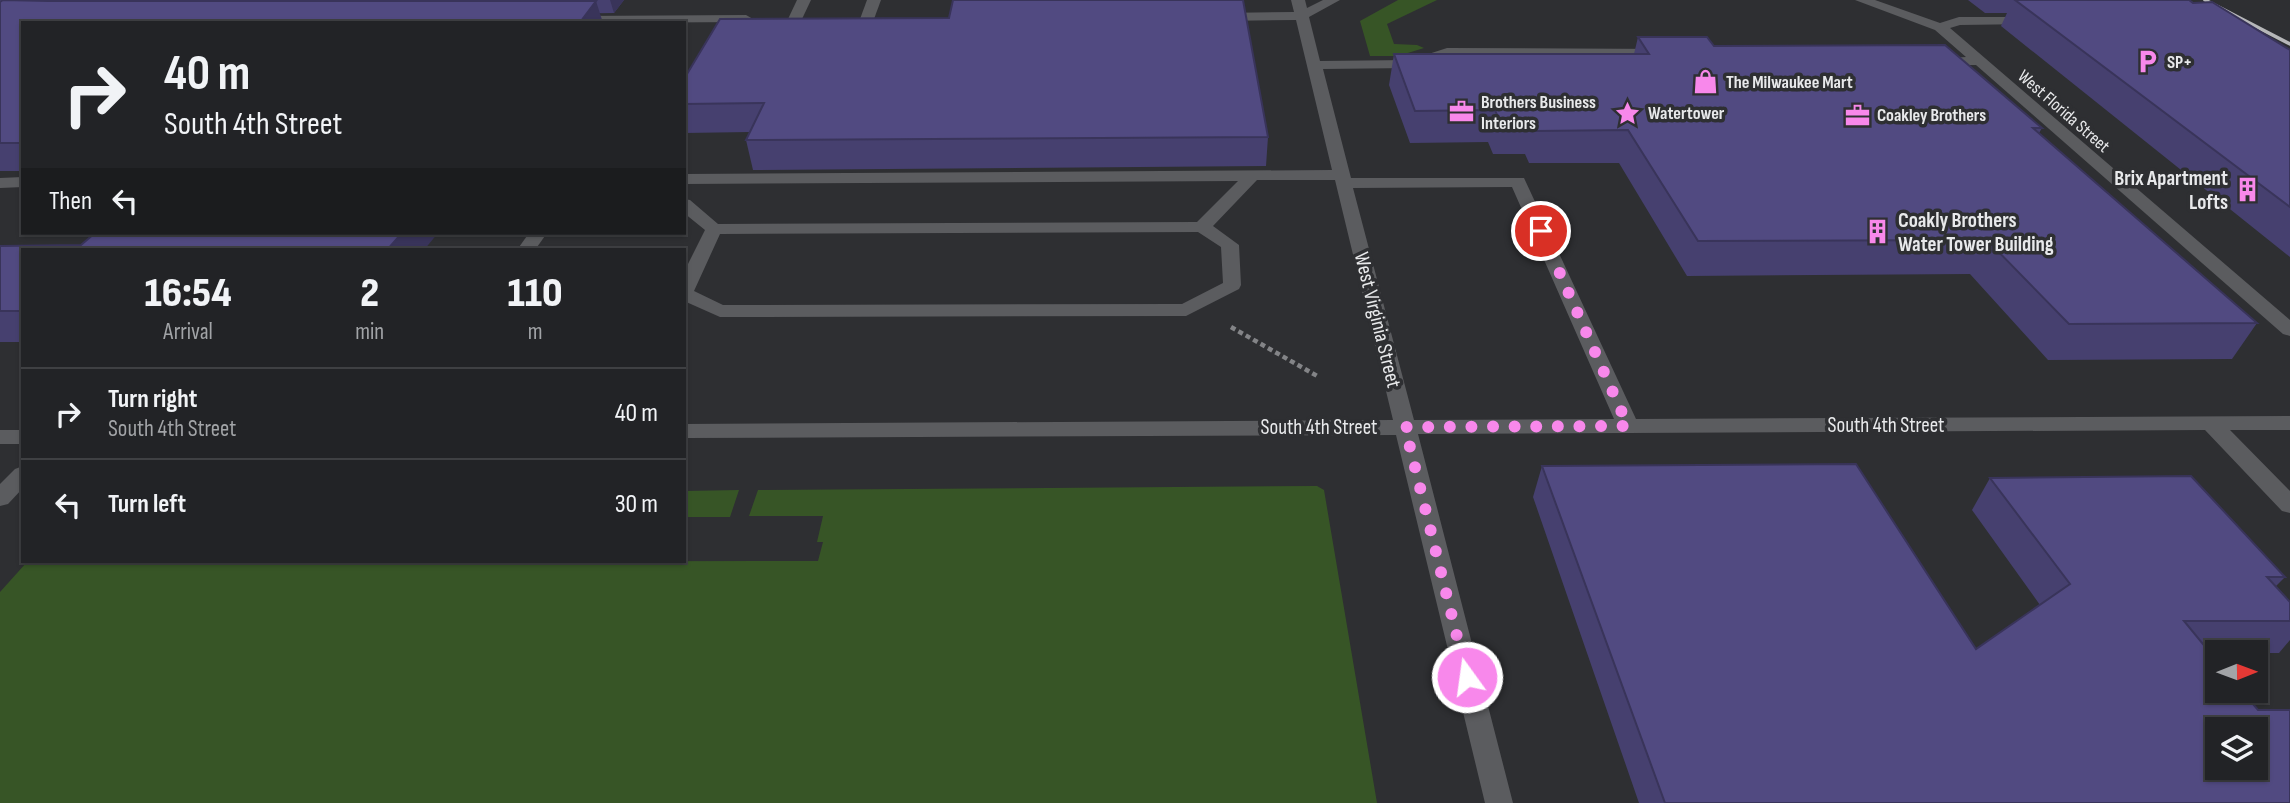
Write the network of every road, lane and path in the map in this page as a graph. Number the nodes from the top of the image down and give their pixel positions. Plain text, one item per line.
1 (691, 0) edge
2 (804, 0) edge
3 (874, 0) edge
4 (1298, 0) edge
5 (1333, 0) edge
6 (1862, 0) edge
7 (1301, 16) junction
8 (1202, 17) edge
9 (868, 18) edge
10 (761, 19) edge
11 (795, 19) edge
12 (568, 20) edge
13 (2048, 20) edge
14 (677, 21) edge
15 (1940, 27) junction
16 (1683, 51) edge
17 (1977, 61) junction
18 (1925, 63) edge
19 (1313, 65) junction
20 (1252, 176) junction
21 (686, 179) edge
22 (1342, 179) junction
23 (21, 182) edge
24 (0, 183) edge
25 (686, 206) edge
26 (1202, 227) junction
27 (714, 229) junction
28 (686, 289) edge
29 (686, 294) edge
30 (2290, 330) edge
31 (1268, 349) dead end
32 (1319, 377) dead end
33 (2211, 424) junction
34 (2290, 424) edge
35 (1628, 426) junction
36 (1405, 427) junction
37 (686, 431) edge
38 (0, 437) edge
39 (21, 437) edge
40 (21, 476) edge
41 (0, 498) edge
42 (2290, 505) edge
43 (1499, 803) edge

1 - 14 street
2 - 11 street
3 - 9 street
4 - 7 street, West Virginia Street
5 - 7 street
6 - 15 street, West Florida Street
7 - 8 street
7 - 19 street, West Virginia Street
10 - 14 street
12 - 14 street
13 - 15 street
15 - 17 street, West Florida Street
16 - 19 street
17 - 18 street
17 - 30 street, West Florida Street
19 - 22 street, West Virginia Street
20 - 21 street
20 - 22 street
20 - 26 street
22 - 35 street
22 - 36 street, West Virginia Street
23 - 24 street
25 - 27 street
26 - 27 street
26 - 29 street
27 - 28 street
31 - 32 path
33 - 34 street, South 4th Street
33 - 35 street, South 4th Street
33 - 42 street
35 - 36 street, South 4th Street
36 - 37 street, South 4th Street
36 - 43 street, West Virginia Street
38 - 39 street
40 - 41 street

